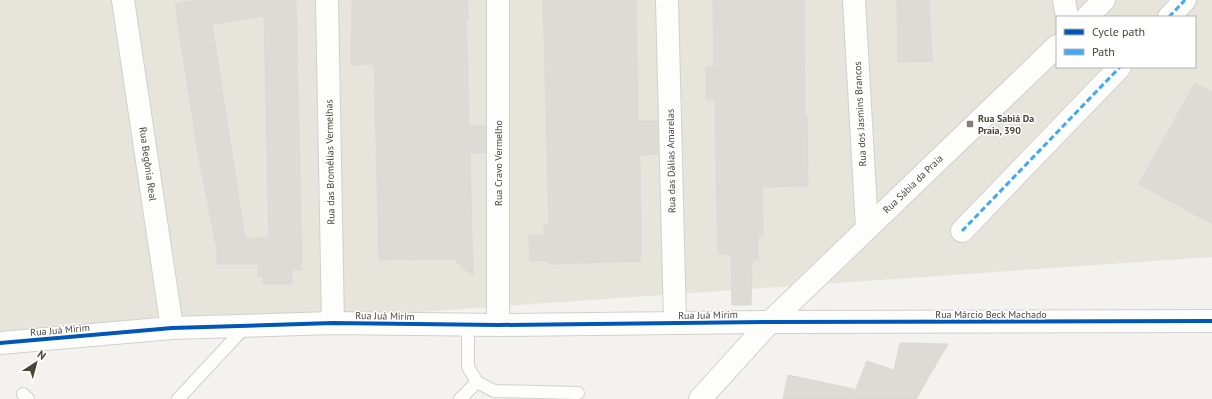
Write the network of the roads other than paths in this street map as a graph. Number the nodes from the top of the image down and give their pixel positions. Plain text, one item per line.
1 (123, 0) edge
2 (327, 0) edge
3 (498, 0) edge
4 (667, 0) edge
5 (854, 0) edge
6 (1064, 0) edge
7 (1104, 0) edge
8 (1185, 0) edge
9 (1067, 16) edge
10 (1088, 16) edge
11 (1169, 16) edge
12 (1056, 47) edge
13 (1119, 68) edge
14 (867, 228) junction
15 (962, 231) dead end
16 (1212, 320) edge
17 (770, 322) junction
18 (333, 323) junction
19 (675, 323) junction
20 (468, 325) junction
21 (498, 325) junction
22 (246, 326) junction
23 (172, 328) junction
24 (0, 343) edge
25 (477, 382) junction
26 (578, 392) dead end
27 (178, 399) edge
28 (460, 399) edge
29 (700, 399) edge

1 - 23 street, Rua Begônia Real
2 - 18 street, Rua das Bromélias Vermelhas
3 - 21 street, Rua Cravo Vermelho
4 - 19 street, Rua das Dálias Amarelas
5 - 14 street, Rua dos Jasmins Brancos
6 - 9 street
7 - 10 street
8 - 11 street
12 - 14 street, Rua Sábia da Praia
13 - 15 street
14 - 17 street, Rua Sábia da Praia
16 - 17 street, Rua Márcio Beck Machado
17 - 19 street, Rua Juá Mirim
17 - 29 street, Rua Sábia da Praia
18 - 20 street, Rua Juá Mirim
18 - 22 street, Rua Juá Mirim
19 - 21 street, Rua Juá Mirim
20 - 21 street, Rua Juá Mirim
20 - 25 lane
22 - 23 street, Rua Juá Mirim
22 - 27 lane
23 - 24 street, Rua Juá Mirim
25 - 26 lane
25 - 28 lane

